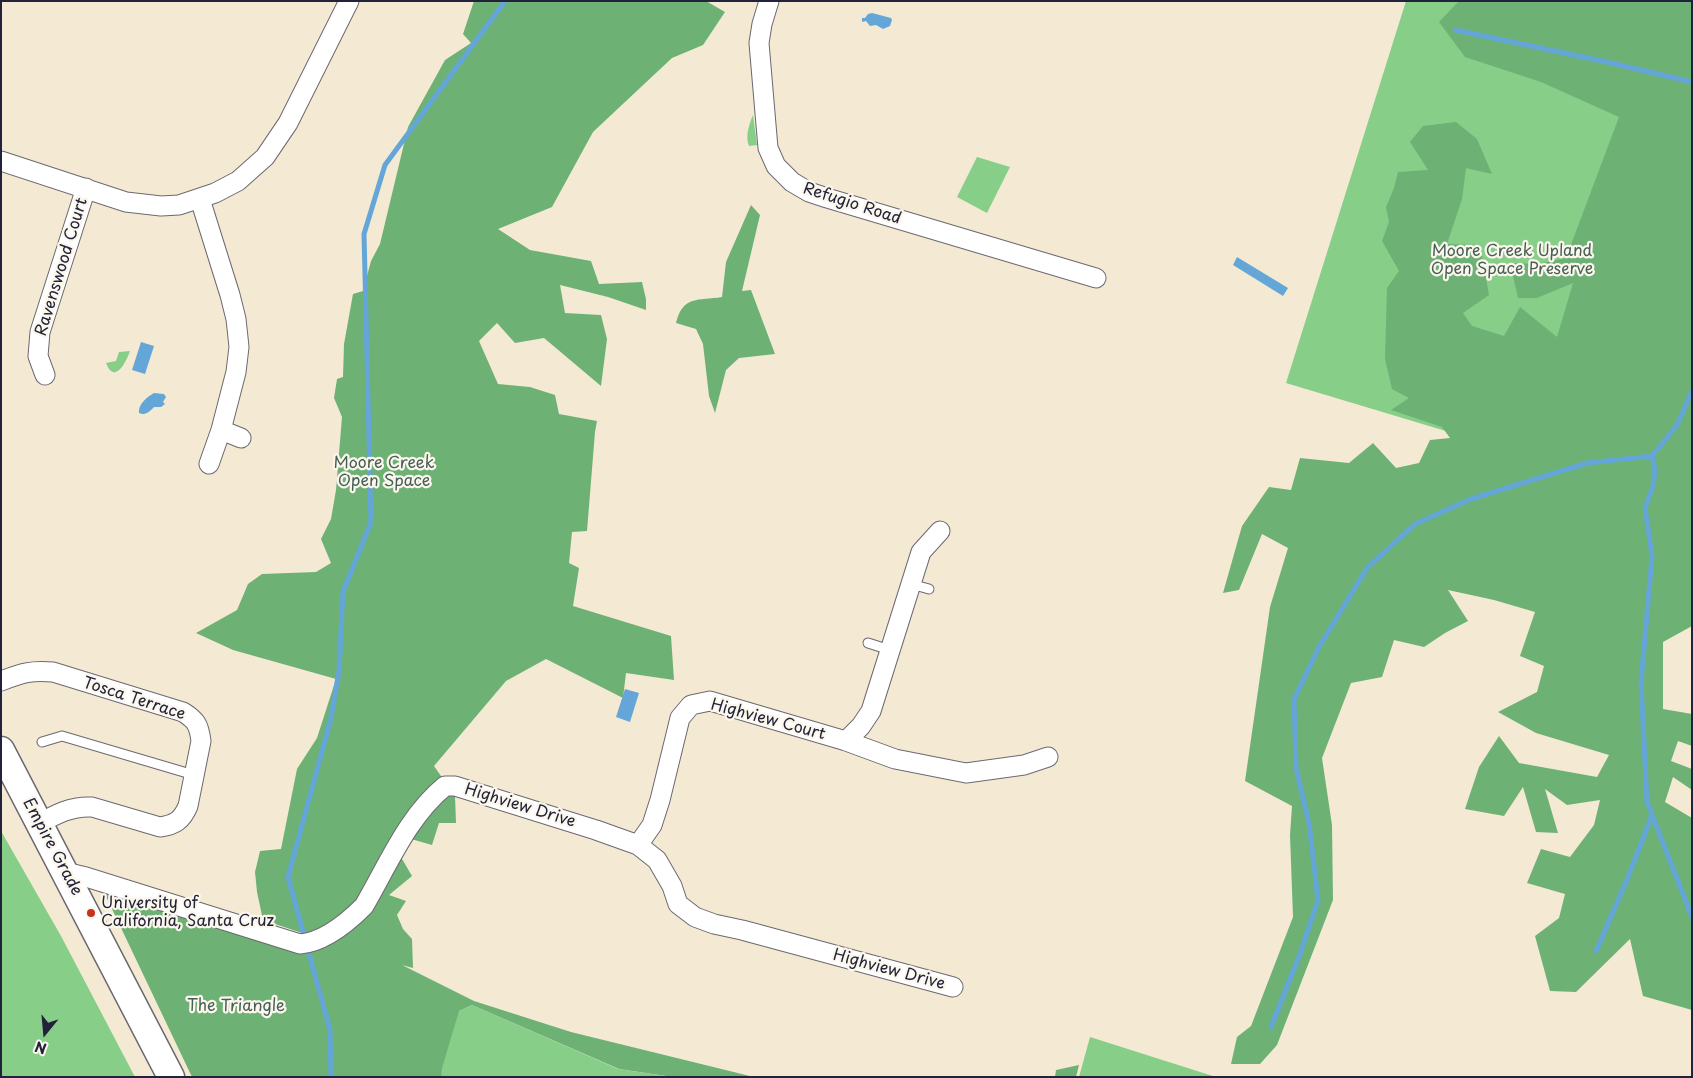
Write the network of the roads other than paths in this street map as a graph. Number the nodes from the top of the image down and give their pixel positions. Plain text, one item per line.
1 (349, 1) edge
2 (769, 1) edge
3 (1, 161) edge
4 (86, 188) junction
5 (200, 199) junction
6 (1096, 278) dead end
7 (45, 375) dead end
8 (221, 430) junction
9 (241, 438) dead end
10 (209, 464) dead end
11 (940, 530) dead end
12 (868, 643) dead end
13 (890, 650) junction
14 (1, 681) edge
15 (846, 741) junction
16 (42, 742) dead end
17 (1, 750) edge
18 (1048, 757) dead end
19 (194, 775) junction
20 (39, 824) junction
21 (638, 845) junction
22 (64, 872) junction
23 (953, 987) dead end
24 (171, 1077) edge

1 - 5 street
2 - 6 street, Refugio Road
3 - 4 street
4 - 5 street
4 - 7 street, Ravenswood Court
5 - 8 street
8 - 9 street
8 - 10 street
11 - 13 street, Highview Court
12 - 13 lane
13 - 15 street, Highview Court
14 - 19 street, Tosca Terrace
15 - 18 street, Highview Court
15 - 21 street, Highview Court
16 - 19 lane
17 - 20 main road, Empire Grade
19 - 20 street, Tosca Terrace
20 - 22 main road, Empire Grade
21 - 22 street, Highview Drive
21 - 23 street, Highview Drive
22 - 24 main road, Empire Grade

